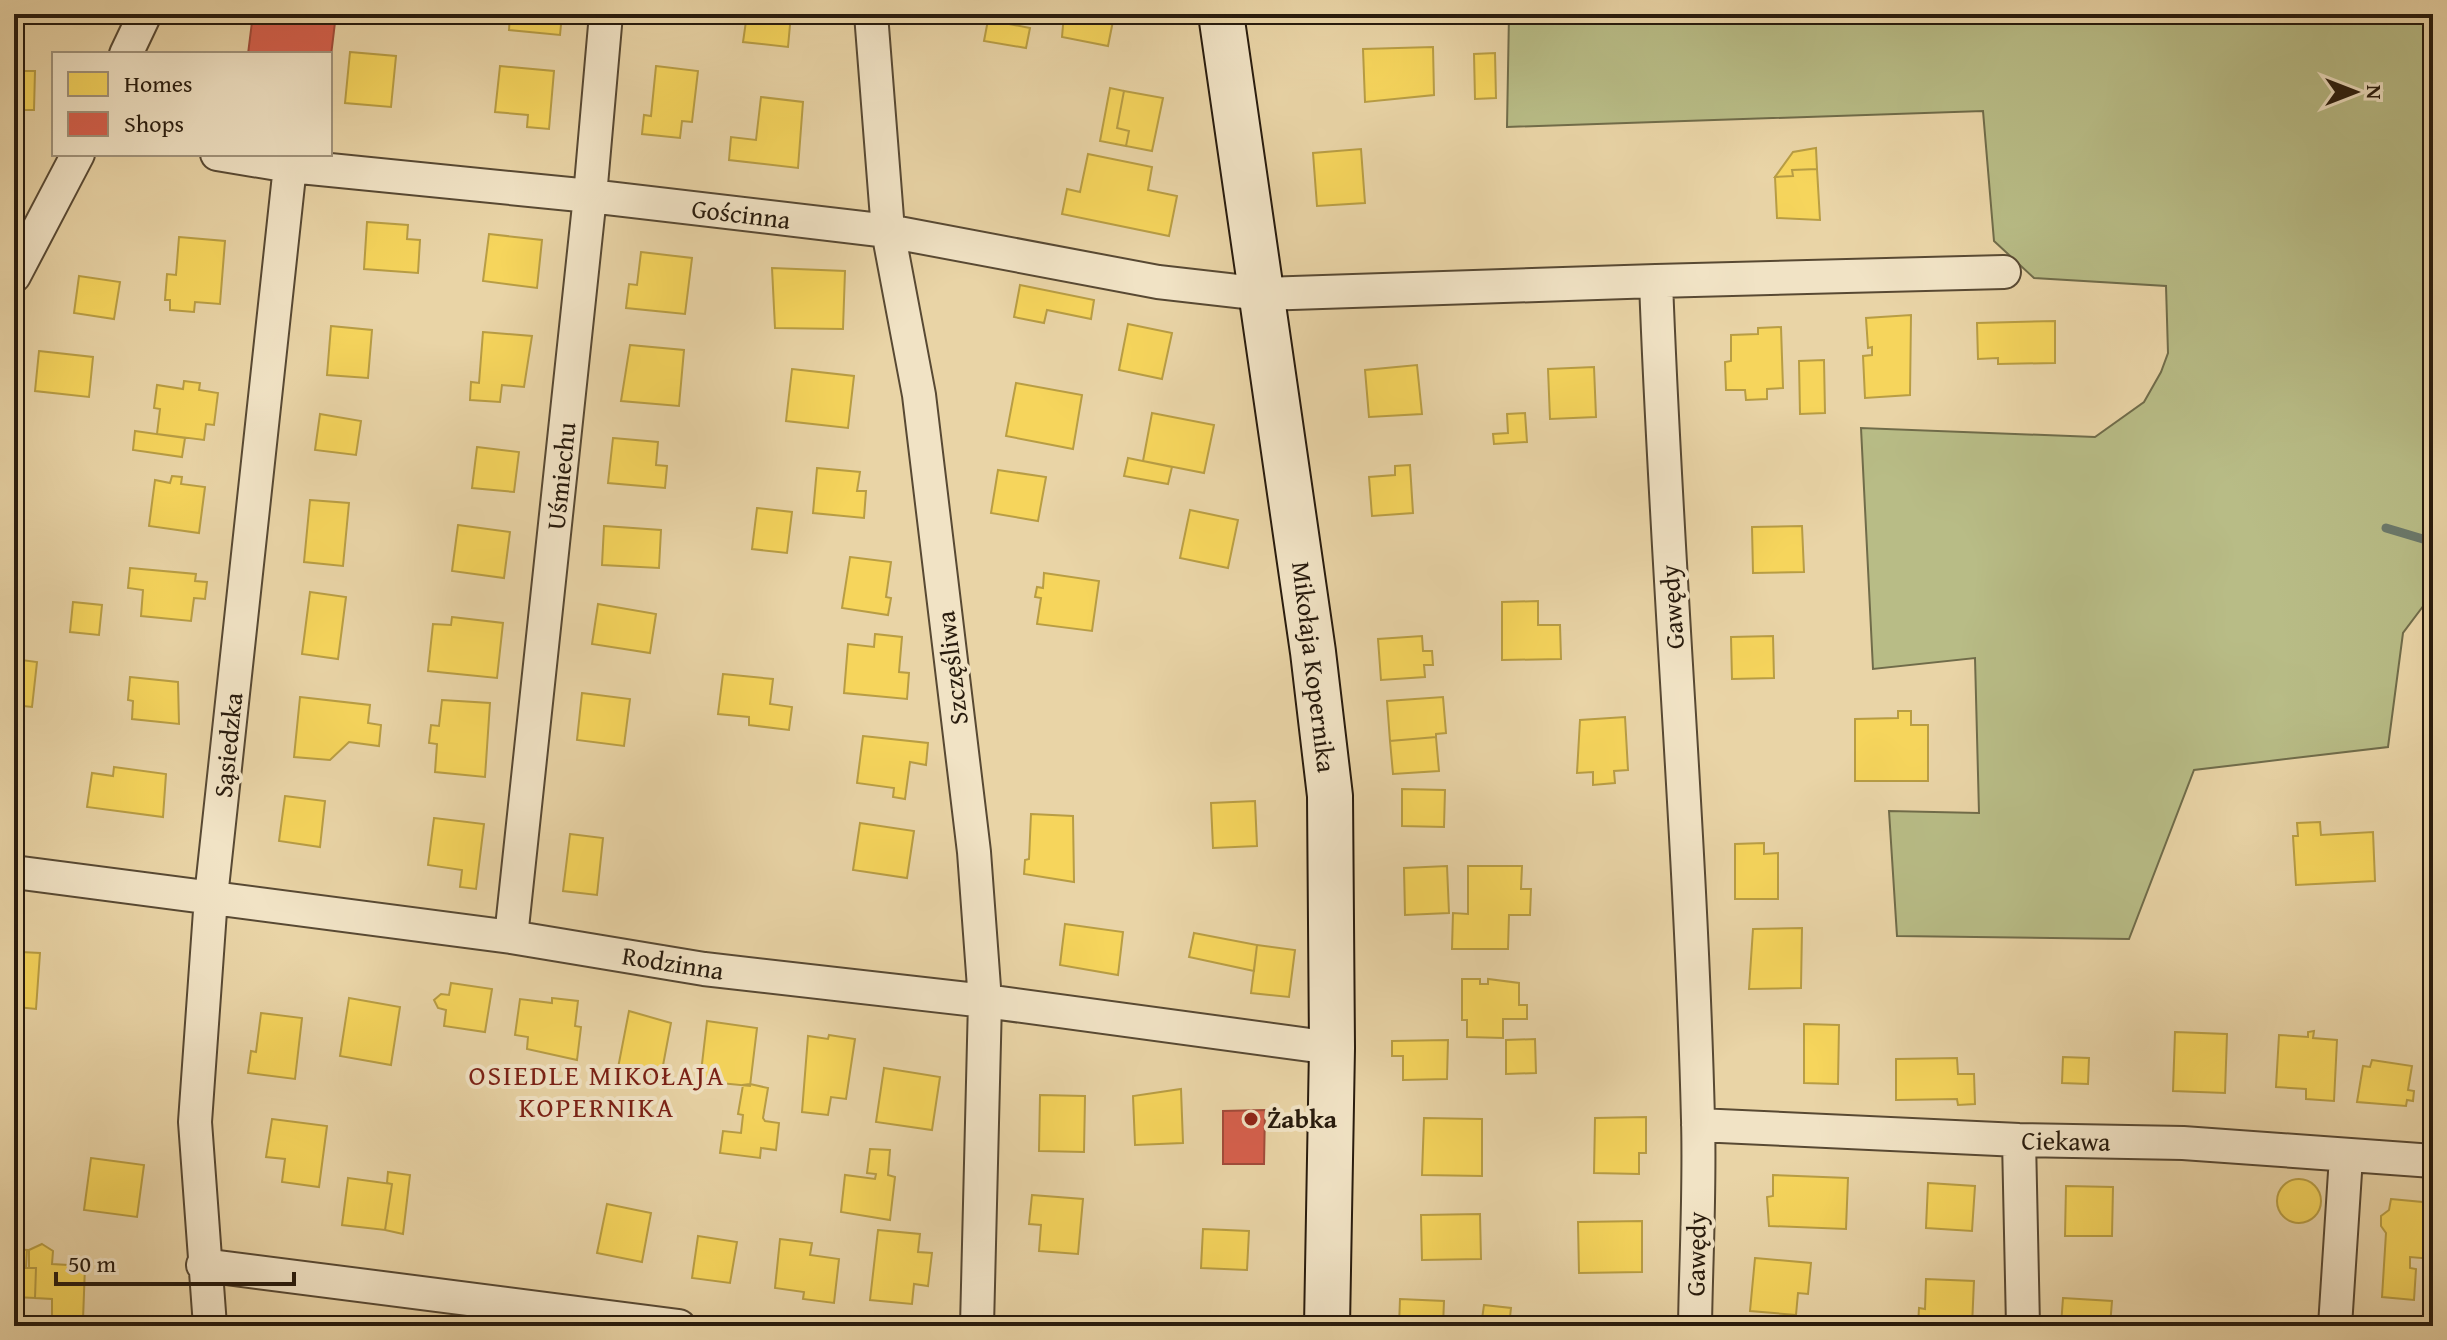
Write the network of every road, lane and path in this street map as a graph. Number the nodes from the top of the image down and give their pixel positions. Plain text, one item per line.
1 (145, 14) edge
2 (606, 14) edge
3 (871, 14) edge
4 (1221, 14) edge
5 (127, 52) edge
6 (77, 156) edge
7 (229, 156) edge
8 (290, 166) junction
9 (590, 196) junction
10 (888, 231) junction
11 (2004, 272) dead end
12 (14, 276) edge
13 (1656, 281) junction
14 (1263, 294) junction
15 (14, 872) edge
16 (211, 897) junction
17 (511, 937) junction
18 (985, 1001) junction
19 (1332, 1048) junction
20 (1698, 1125) junction
21 (2019, 1140) junction
22 (2346, 1157) junction
23 (2433, 1161) edge
24 (203, 1265) junction
25 (210, 1326) edge
26 (679, 1326) edge
27 (977, 1326) edge
28 (1327, 1326) edge
29 (1695, 1326) edge
30 (2023, 1326) edge
31 (2335, 1326) edge

1 - 5 street
2 - 9 street, Uśmiechu
3 - 10 street, Szczęśliwa
4 - 14 street, Mikołaja Kopernika
6 - 12 street
7 - 8 street, Gościnna
8 - 9 street, Gościnna
8 - 16 street, Sąsiedzka
9 - 10 street, Gościnna
9 - 17 street, Uśmiechu
10 - 14 street, Gościnna
10 - 18 street, Szczęśliwa
11 - 13 street
13 - 14 street
13 - 20 street, Gawędy
14 - 19 street, Mikołaja Kopernika
15 - 16 street, Rodzinna
16 - 17 street, Rodzinna
16 - 24 street, Sąsiedzka
17 - 18 street, Rodzinna
18 - 19 street, Rodzinna
18 - 27 street, Szczęśliwa
19 - 28 street, Mikołaja Kopernika
20 - 21 street, Ciekawa
20 - 29 street, Gawędy
21 - 22 street, Ciekawa
21 - 30 street
22 - 23 street, Ciekawa
22 - 31 street
24 - 25 street, Sąsiedzka
24 - 26 street

